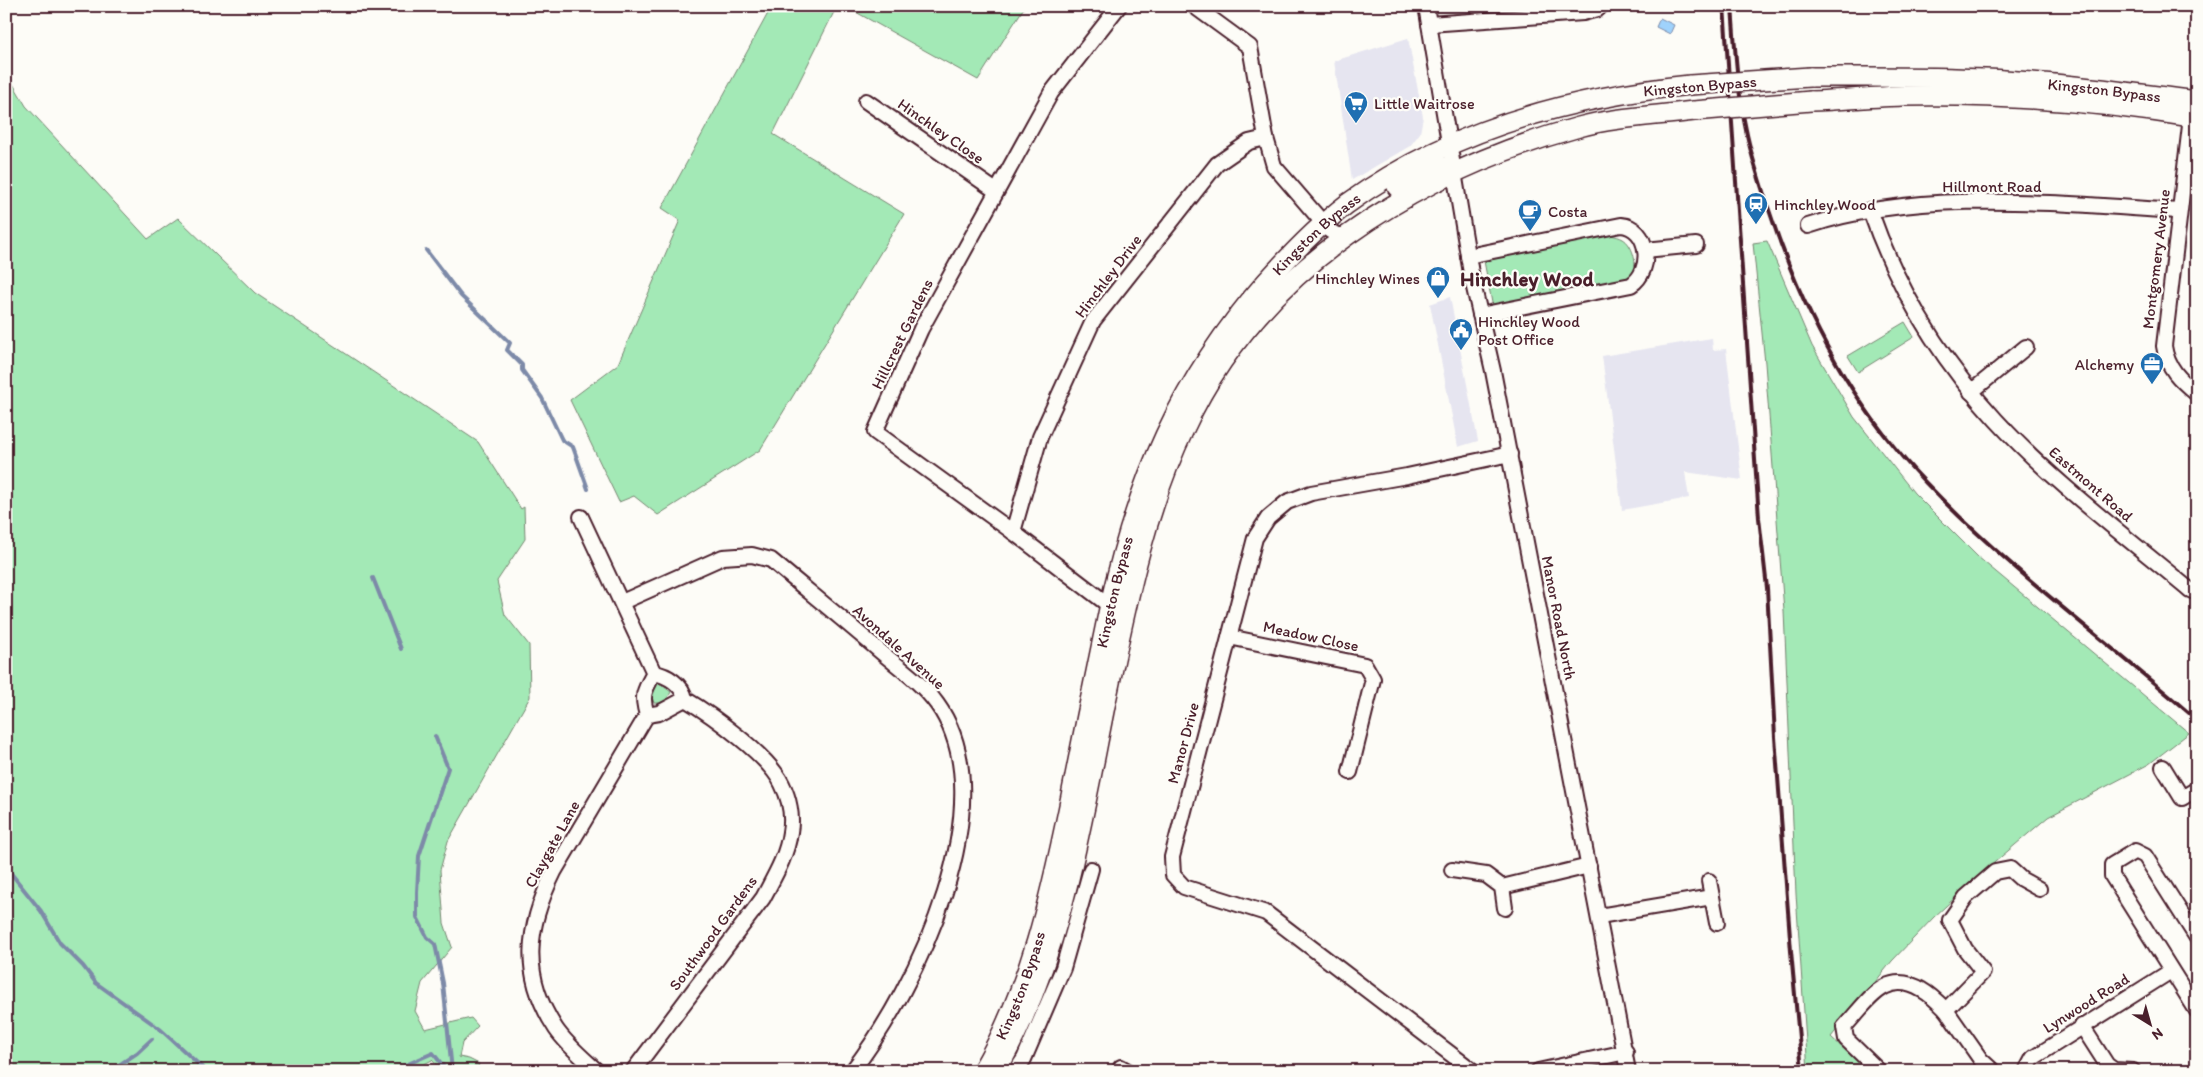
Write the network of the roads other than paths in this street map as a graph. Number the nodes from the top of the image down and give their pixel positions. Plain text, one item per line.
1 (1119, 6) edge
2 (1194, 6) edge
3 (1426, 6) edge
4 (1601, 6) edge
5 (1429, 24) junction
6 (866, 101) dead end
7 (2195, 112) edge
8 (1582, 126) junction
9 (1266, 138) junction
10 (1450, 146) junction
11 (2192, 147) edge
12 (1455, 172) junction
13 (996, 191) junction
14 (1870, 210) junction
15 (2179, 211) junction
16 (1325, 222) junction
17 (1808, 226) dead end
18 (1346, 235) junction
19 (1696, 245) dead end
20 (1645, 250) junction
21 (1468, 256) junction
22 (1480, 315) junction
23 (2026, 347) dead end
24 (1972, 392) junction
25 (2197, 394) edge
26 (1510, 454) junction
27 (581, 517) dead end
28 (1013, 532) junction
29 (2197, 593) edge
30 (622, 602) junction
31 (1110, 606) junction
32 (1229, 637) junction
33 (654, 673) junction
34 (686, 699) junction
35 (647, 715) junction
36 (2163, 767) dead end
37 (1350, 772) dead end
38 (2197, 789) edge
39 (1589, 866) junction
40 (1091, 869) dead end
41 (1452, 870) dead end
42 (1709, 881) dead end
43 (1502, 887) junction
44 (2039, 889) dead end
45 (1712, 897) junction
46 (1505, 908) dead end
47 (1599, 916) junction
48 (1716, 923) dead end
49 (2197, 938) edge
50 (2171, 971) junction
51 (1983, 972) junction
52 (1994, 982) dead end
53 (1946, 1010) junction
54 (2197, 1011) edge
55 (2082, 1026) junction
56 (1626, 1052) junction
57 (597, 1071) edge
58 (633, 1071) edge
59 (852, 1071) edge
60 (982, 1071) edge
61 (996, 1071) edge
62 (1016, 1071) edge
63 (1473, 1071) edge
64 (1538, 1071) edge
65 (1628, 1071) edge
66 (1879, 1071) edge
67 (1993, 1071) edge
68 (2026, 1071) edge
69 (2133, 1071) edge

1 - 13 street, Hillcrest Gardens
2 - 9 street
3 - 5 street, Manor Road North
4 - 5 street
5 - 10 street, Manor Road North
6 - 13 street, Hinchley Close
7 - 8 highway, Kingston Bypass, bridge
7 - 10 highway, Kingston Bypass, bridge
7 - 11 street, Montgomery Avenue
8 - 10 highway
8 - 12 highway, Kingston Bypass
9 - 16 street
9 - 28 street, Hinchley Drive
10 - 12 street, Manor Road North
10 - 16 highway, Kingston Bypass
11 - 15 street, Montgomery Avenue
12 - 16 highway
12 - 18 highway, Kingston Bypass
12 - 21 street, Manor Road North
13 - 28 street, Hillcrest Gardens
14 - 15 street, Hillmont Road
14 - 17 street, Hillmont Road
14 - 24 street, Eastmont Road
15 - 25 street, Montgomery Avenue
16 - 18 street
16 - 31 highway, Kingston Bypass
18 - 61 highway, Kingston Bypass
19 - 20 street
20 - 21 street
20 - 22 street
21 - 22 street, Manor Road North
22 - 26 street, Manor Road North
23 - 24 street
24 - 29 street, Eastmont Road
26 - 32 street, Manor Drive
26 - 39 street, Manor Road North
27 - 30 street
28 - 31 street, Hillcrest Gardens
30 - 33 street
30 - 59 street, Avondale Avenue
31 - 60 highway, Kingston Bypass
32 - 37 street, Meadow Close
32 - 63 street, Manor Drive
33 - 34 street
33 - 35 street
34 - 35 street
34 - 58 street, Southwood Gardens
35 - 57 street, Claygate Lane
36 - 38 street
39 - 43 street
39 - 47 street, Manor Road North
40 - 62 street
41 - 43 street
42 - 45 street
43 - 46 street
44 - 51 street
45 - 47 street
45 - 48 street
47 - 56 street, Manor Road North
49 - 50 street
50 - 54 street
50 - 55 street, Lynwood Road
51 - 52 street
51 - 53 street
53 - 66 street
53 - 67 street
55 - 68 street, Lynwood Road
55 - 69 street
56 - 64 street
56 - 65 street, Manor Road North

